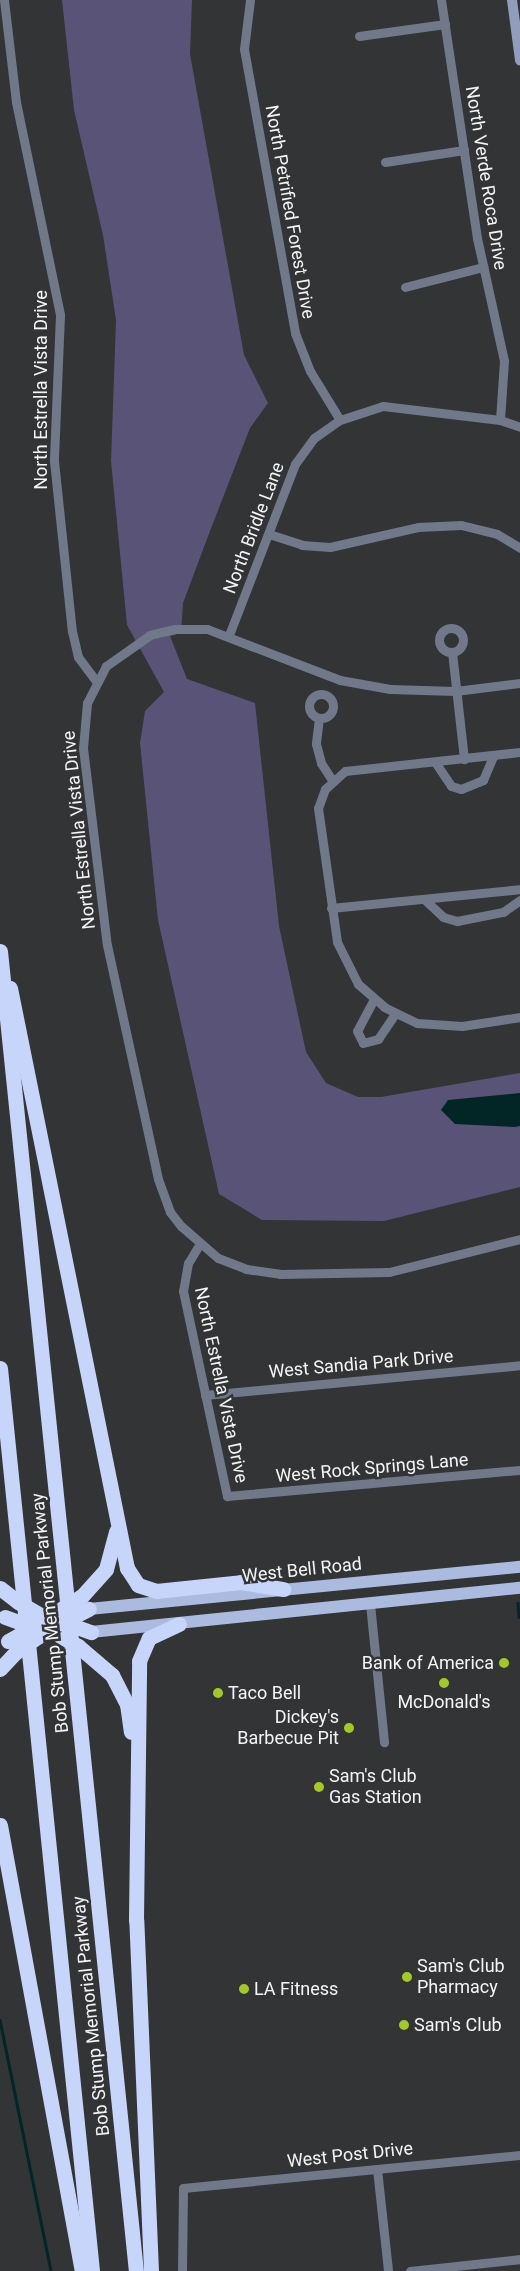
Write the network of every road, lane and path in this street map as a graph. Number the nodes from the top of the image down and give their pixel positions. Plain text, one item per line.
1 (4, 0) edge
2 (250, 0) edge
3 (441, 0) edge
4 (512, 0) edge
5 (445, 24) junction
6 (359, 36) dead end
7 (520, 60) edge
8 (464, 150) junction
9 (386, 162) dead end
10 (483, 267) junction
11 (405, 287) dead end
12 (340, 420) junction
13 (500, 420) junction
14 (520, 427) edge
15 (269, 534) junction
16 (520, 548) edge
17 (229, 635) junction
18 (452, 652) dead end
19 (96, 681) junction
20 (520, 683) edge
21 (455, 691) junction
22 (319, 718) dead end
23 (520, 752) edge
24 (493, 756) junction
25 (464, 759) junction
26 (435, 762) junction
27 (332, 780) junction
28 (520, 889) edge
29 (425, 900) junction
30 (520, 900) edge
31 (331, 908) junction
32 (1, 958) edge
33 (374, 1000) junction
34 (395, 1014) junction
35 (520, 1017) edge
36 (520, 1239) edge
37 (199, 1245) junction
38 (520, 1364) edge
39 (0, 1368) edge
40 (205, 1395) junction
41 (520, 1470) edge
42 (227, 1496) joint
43 (116, 1522) junction
44 (520, 1567) edge
45 (520, 1588) edge
46 (1, 1589) edge
47 (283, 1589) junction
48 (370, 1604) junction
49 (88, 1609) joint
50 (3, 1617) edge
51 (179, 1624) junction
52 (48, 1625) junction
53 (91, 1632) joint
54 (4, 1642) edge
55 (5, 1663) edge
56 (384, 1742) dead end
57 (136, 1765) junction
58 (0, 1825) edge
59 (520, 2155) edge
60 (376, 2169) junction
61 (520, 2260) edge
62 (83, 2271) edge
63 (92, 2271) edge
64 (136, 2271) edge
65 (151, 2271) edge
66 (182, 2271) edge
67 (388, 2271) edge
68 (410, 2271) edge

1 - 19 street, North Estrella Vista Drive
2 - 12 street, North Petrified Forest Drive
3 - 5 street, North Verde Roca Drive
4 - 7 street
5 - 6 street
5 - 8 street, North Verde Roca Drive
8 - 9 street
8 - 10 street, North Verde Roca Drive
10 - 11 street
10 - 13 street, North Verde Roca Drive
12 - 13 street, North Bridle Lane
12 - 15 street, North Bridle Lane
13 - 14 street, North Bridle Lane
15 - 16 street
15 - 17 street, North Bridle Lane
17 - 19 street
17 - 21 street
18 - 21 street
19 - 37 street, North Estrella Vista Drive
20 - 21 street
21 - 25 street
22 - 27 street
23 - 24 street
24 - 25 street
24 - 26 street
25 - 26 street
26 - 27 street
27 - 31 street
28 - 29 street
29 - 30 street
29 - 31 street
31 - 33 street
32 - 43 highway
32 - 64 highway, Bob Stump Memorial Parkway
33 - 34 street
33 - 34 street
34 - 35 street
36 - 37 street
37 - 40 street, North Estrella Vista Drive
38 - 40 street, West Sandia Park Drive
39 - 63 highway, Bob Stump Memorial Parkway
40 - 42 street, North Estrella Vista Drive
41 - 42 street, West Rock Springs Lane
43 - 47 highway
43 - 52 highway, bridge
44 - 47 main road, West Bell Road
45 - 48 main road
46 - 52 highway, bridge
47 - 49 main road, West Bell Road
48 - 51 main road
48 - 56 street
49 - 52 highway, bridge
50 - 52 highway, bridge
51 - 53 main road
51 - 57 highway
52 - 53 highway, bridge
52 - 54 highway, bridge
52 - 55 highway, bridge
52 - 57 highway, bridge
57 - 65 highway
58 - 62 highway
59 - 60 street, West Post Drive
60 - 66 street, West Post Drive
60 - 67 street
61 - 68 street

